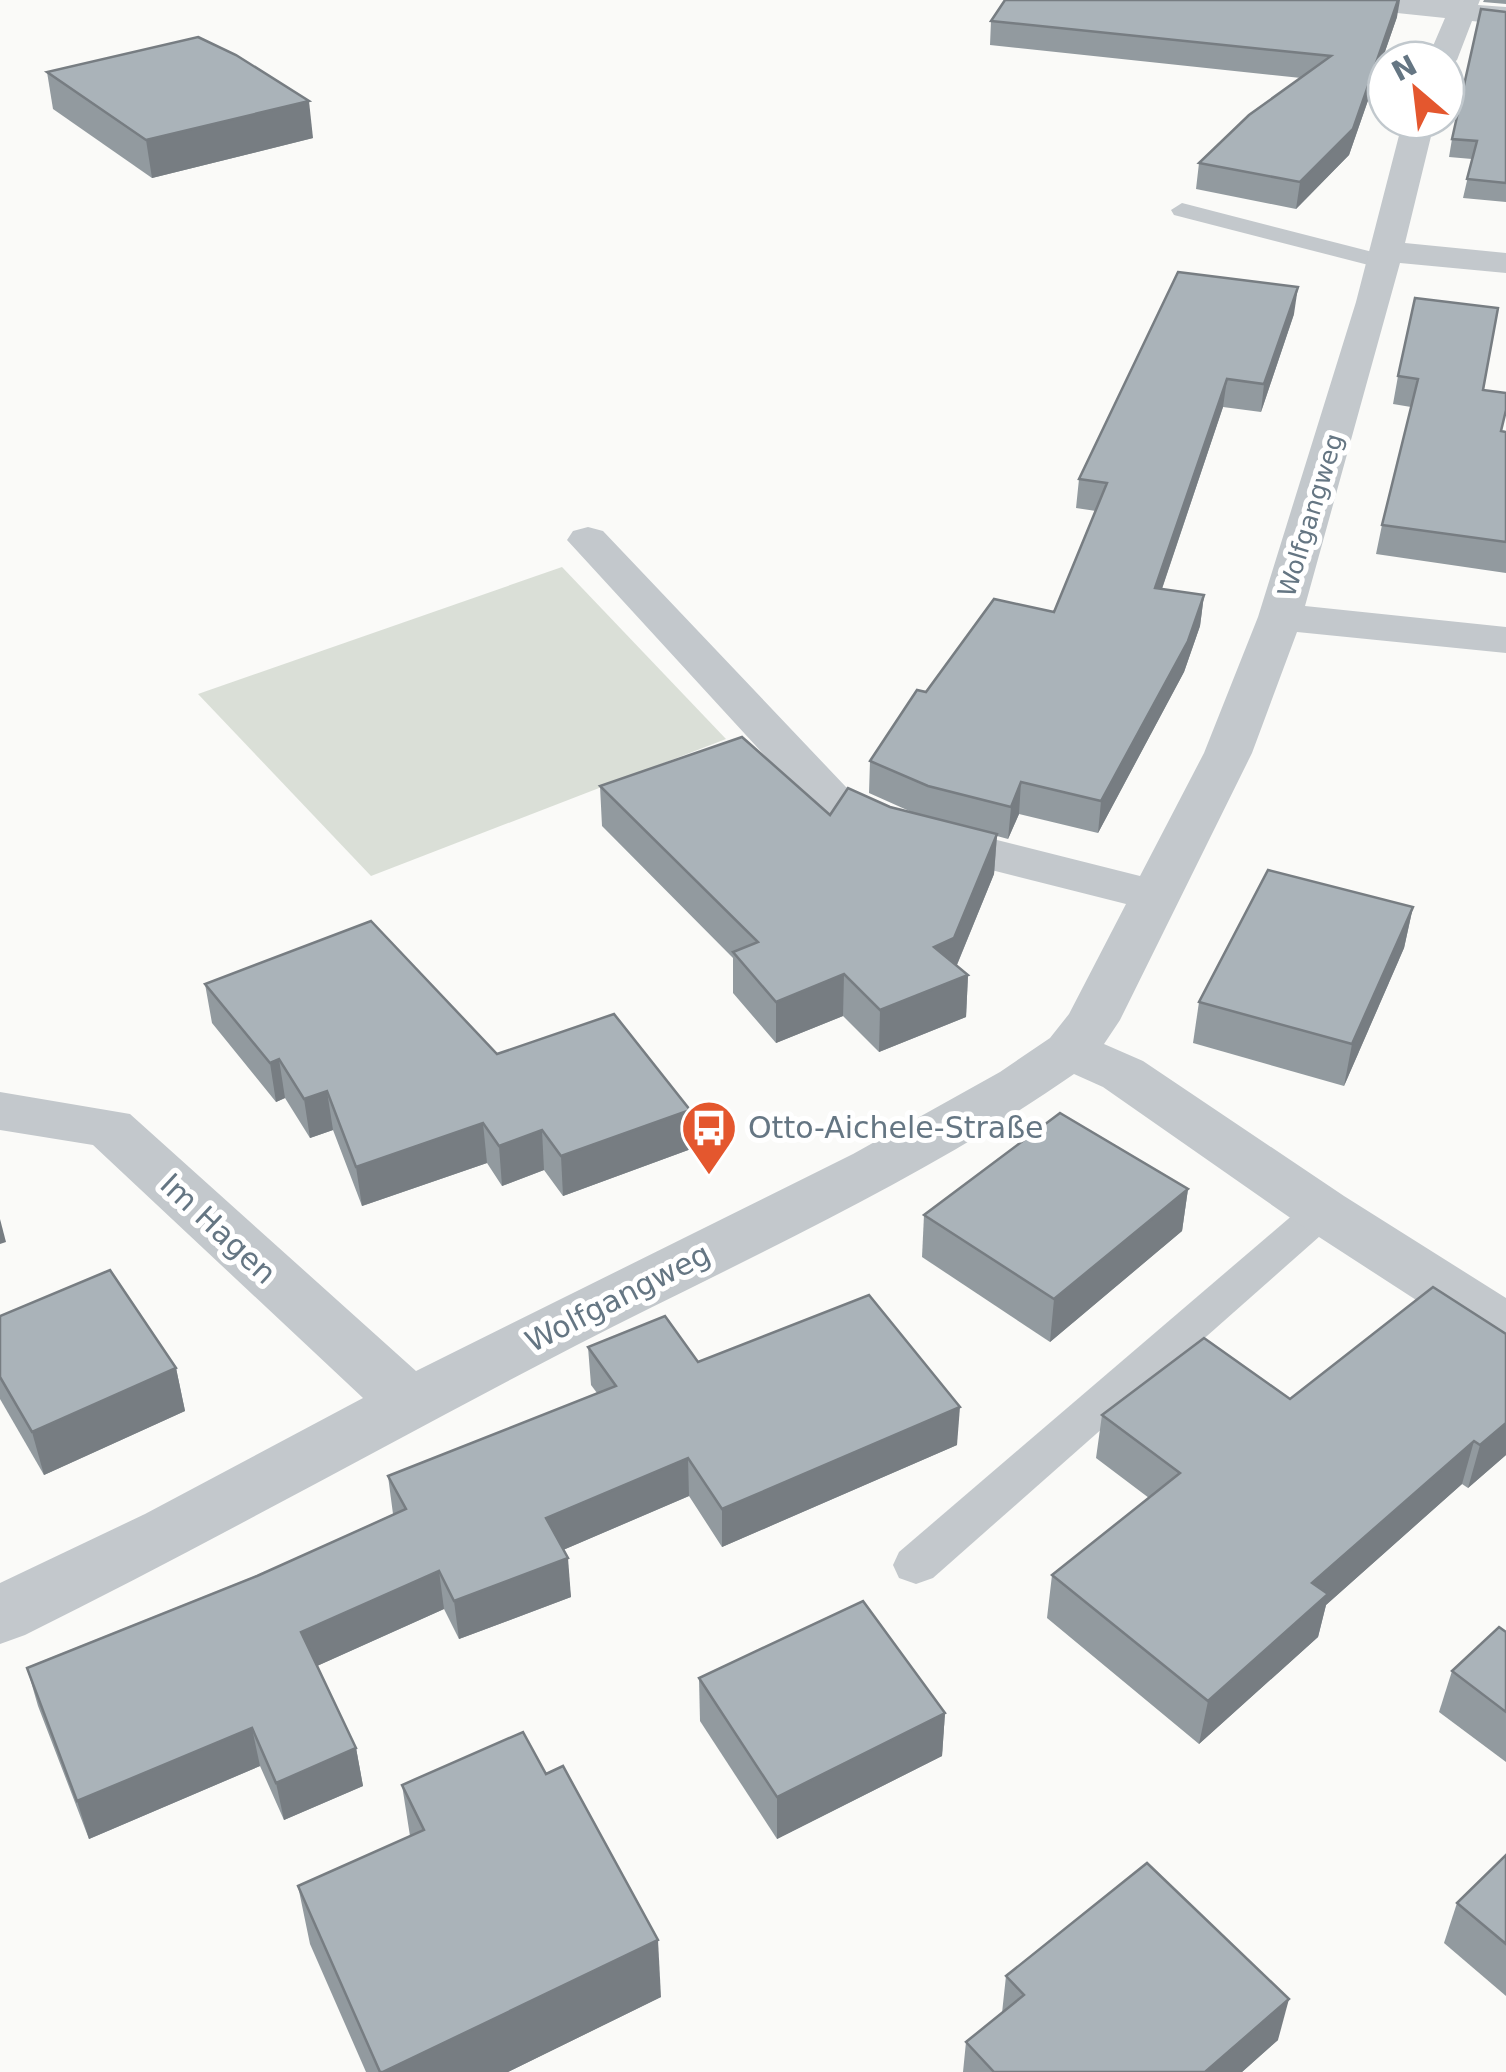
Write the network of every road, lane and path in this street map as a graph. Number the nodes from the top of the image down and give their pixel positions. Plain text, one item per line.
1 (1349, 0) edge
2 (1464, 6) edge
3 (1506, 16) edge
4 (1450, 40) edge
5 (1414, 140) edge
6 (1182, 210) dead end
7 (1384, 257) junction
8 (1506, 263) edge
9 (588, 540) dead end
10 (1280, 617) junction
11 (1506, 640) edge
12 (1158, 895) junction
13 (1070, 1051) junction
14 (0, 1112) edge
15 (1324, 1211) junction
16 (1506, 1328) edge
17 (410, 1403) junction
18 (916, 1566) dead end
19 (0, 1616) edge

1 - 2 street
2 - 3 street
2 - 4 street
5 - 7 street, Wolfgangweg
6 - 7 lane
7 - 8 street
7 - 10 street, Wolfgangweg
9 - 12 street
10 - 11 street
10 - 12 street, Wolfgangweg
12 - 13 street, Wolfgangweg
13 - 15 street
13 - 17 street, Wolfgangweg
14 - 17 street, Im Hagen
15 - 16 street
15 - 18 lane
17 - 19 street, Wolfgangweg

